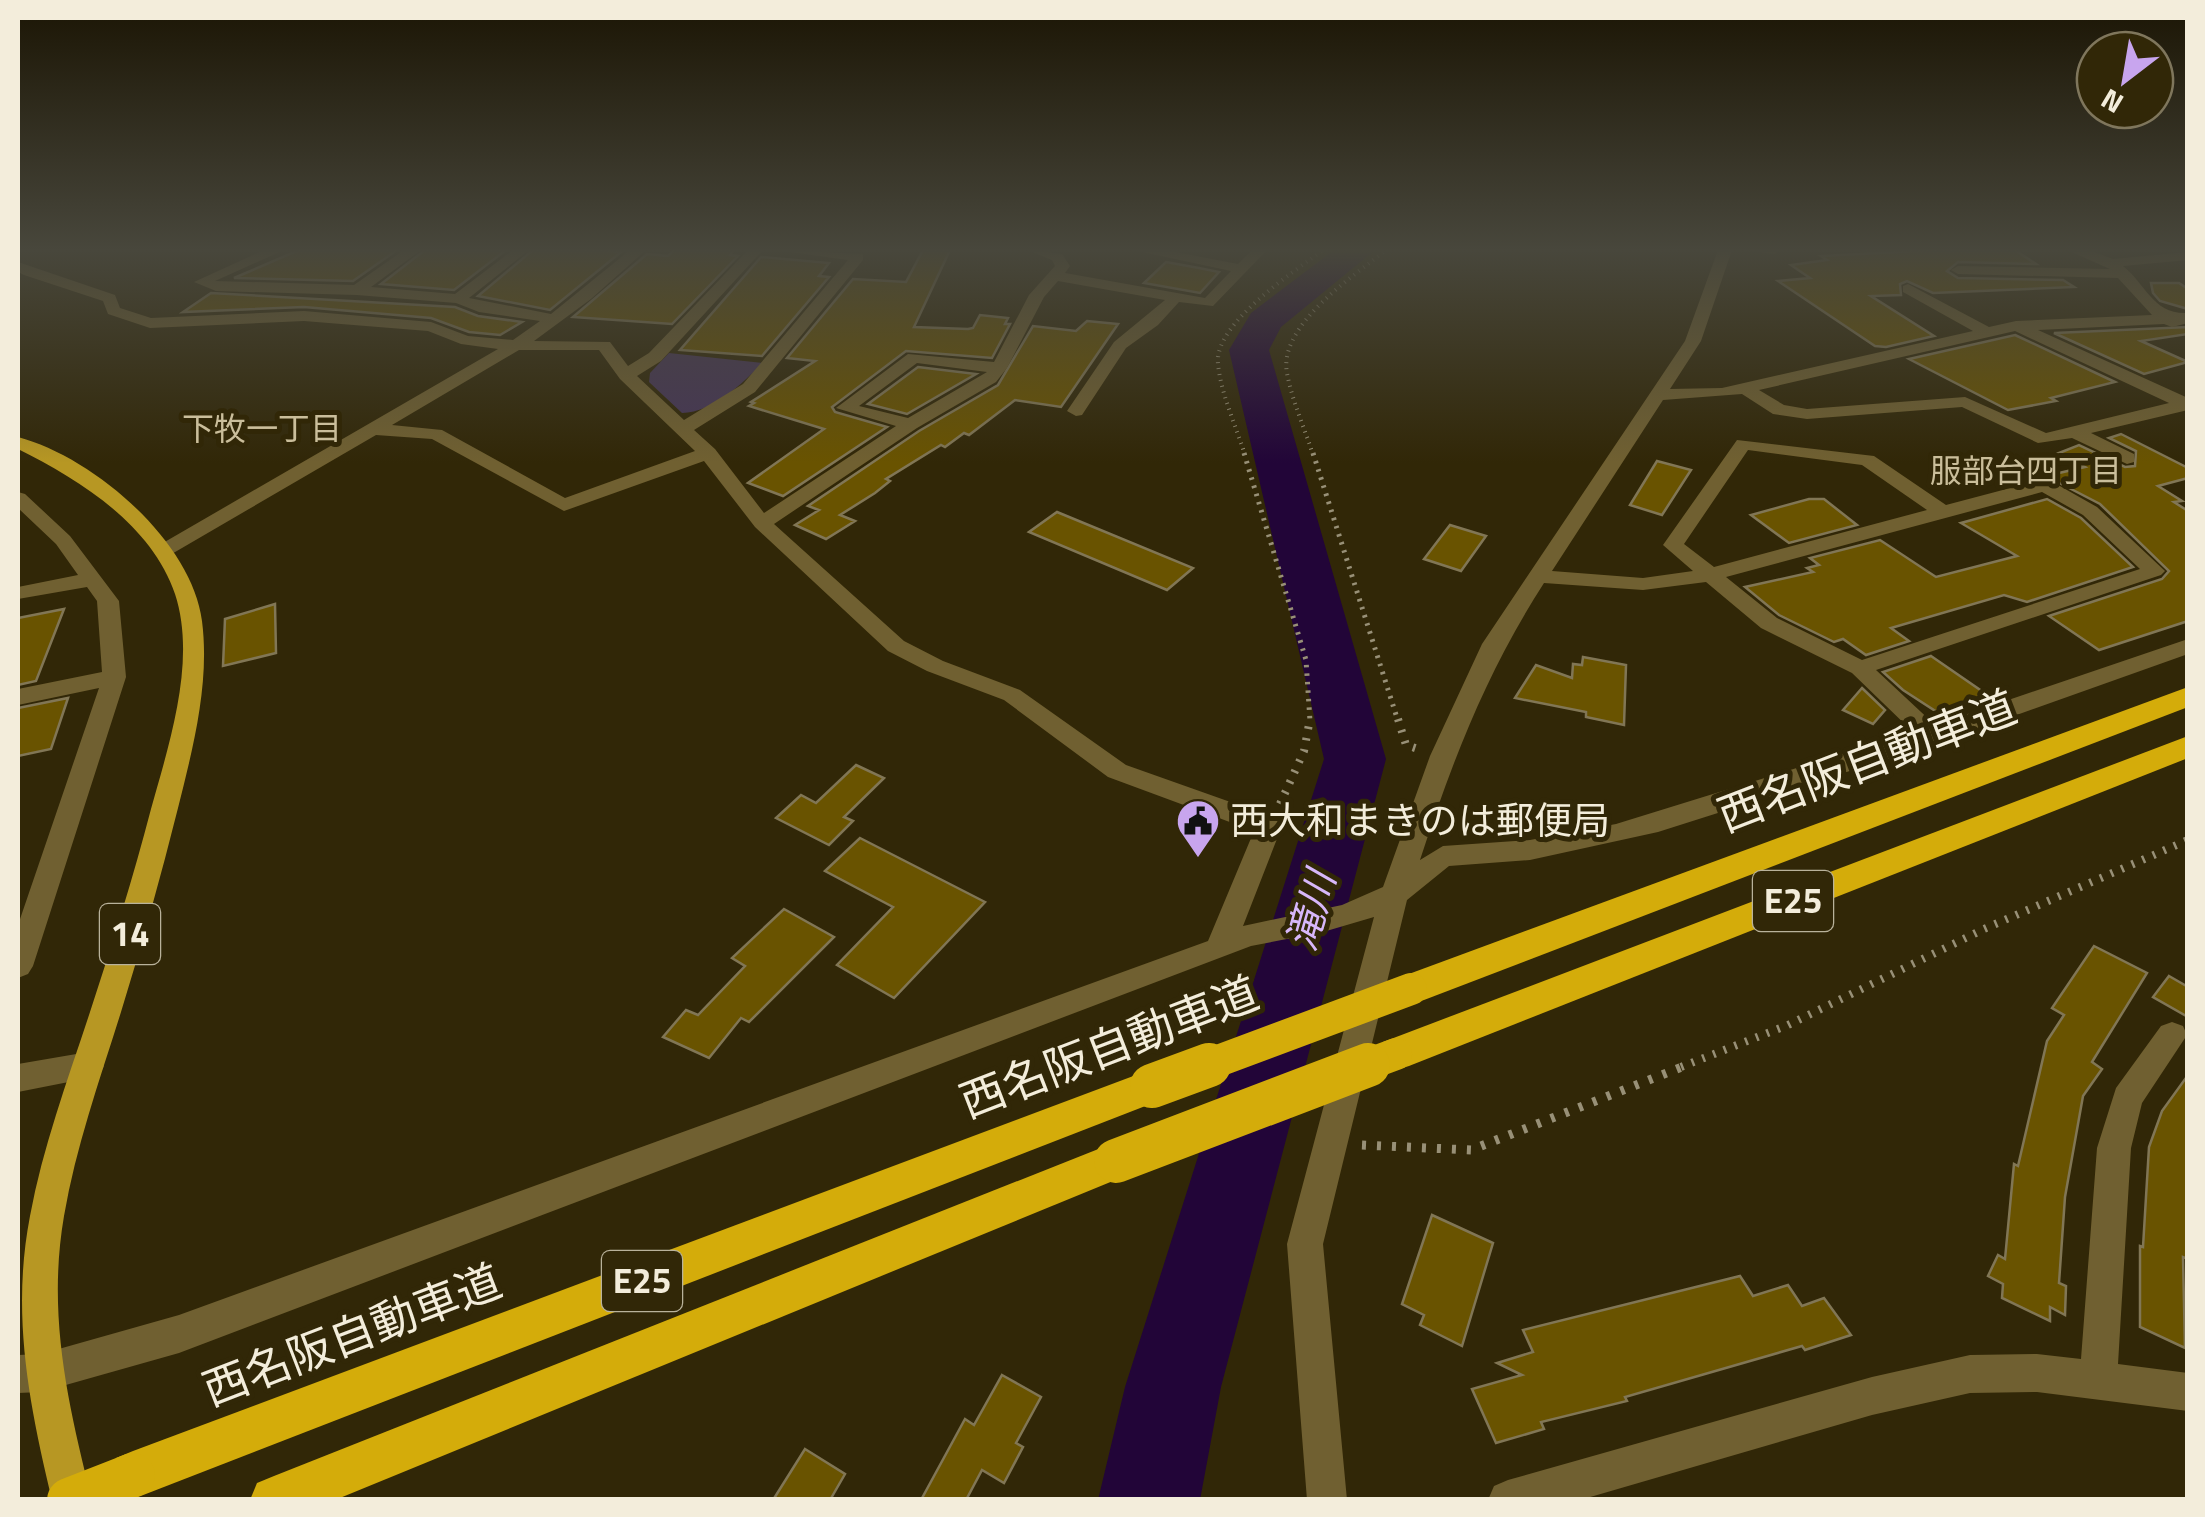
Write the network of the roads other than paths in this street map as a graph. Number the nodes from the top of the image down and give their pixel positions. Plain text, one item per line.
1 (146, 321) edge
2 (181, 321) edge
3 (370, 321) edge
4 (553, 321) edge
5 (689, 321) edge
6 (807, 321) edge
7 (1024, 321) edge
8 (1153, 321) edge
9 (1700, 321) edge
10 (1966, 321) edge
11 (2114, 321) edge
12 (2016, 326) junction
13 (1986, 332) junction
14 (520, 343) junction
15 (999, 368) junction
16 (626, 375) junction
17 (1744, 388) junction
18 (1658, 395) junction
19 (2187, 405) edge
20 (1076, 411) dead end
21 (911, 424) junction
22 (372, 429) junction
23 (680, 430) junction
24 (2077, 434) junction
25 (18, 442) edge
26 (708, 454) junction
27 (2128, 458) dead end
28 (20, 502) edge
29 (1943, 512) junction
30 (762, 523) junction
31 (164, 551) junction
32 (1537, 576) junction
33 (1706, 576) junction
34 (93, 579) junction
35 (18, 593) edge
36 (2188, 646) edge
37 (1860, 668) junction
38 (114, 677) junction
39 (2188, 696) edge
40 (18, 697) edge
41 (1932, 736) junction
42 (2188, 746) edge
43 (1393, 898) junction
44 (1230, 943) junction
45 (18, 966) edge
46 (2172, 1035) dead end
47 (88, 1066) junction
48 (18, 1078) edge
49 (30, 1374) edge
50 (2098, 1382) junction
51 (2188, 1392) edge
52 (70, 1500) edge
53 (274, 1500) edge
54 (1327, 1500) edge
55 (1508, 1500) edge

1 - 2 street
3 - 14 street
4 - 14 street
5 - 16 street
6 - 23 street
7 - 15 street
8 - 20 street
9 - 18 street
10 - 13 street
11 - 12 street
12 - 13 street
12 - 19 street
13 - 17 street
14 - 16 street
14 - 22 street
15 - 21 street
15 - 21 street
16 - 23 street
17 - 18 street
17 - 24 street
18 - 32 street
19 - 24 street
21 - 30 street
22 - 26 street
22 - 31 street
23 - 26 street
24 - 27 street
25 - 31 main road, 14
26 - 30 street
28 - 34 street
29 - 33 street
29 - 33 street
29 - 37 street
30 - 44 street
31 - 47 main road, 14
32 - 33 street
32 - 43 street
33 - 37 street
34 - 35 street
34 - 38 street
36 - 41 street
37 - 41 street
38 - 40 street
38 - 45 street
39 - 52 highway, 西名阪自動車道 / E25, bridge
41 - 43 street
42 - 53 highway, E25, bridge
43 - 44 street
43 - 54 street
44 - 49 street
46 - 50 street
47 - 48 street
47 - 49 main road, 14
49 - 52 main road, 14
50 - 51 street
50 - 55 street

